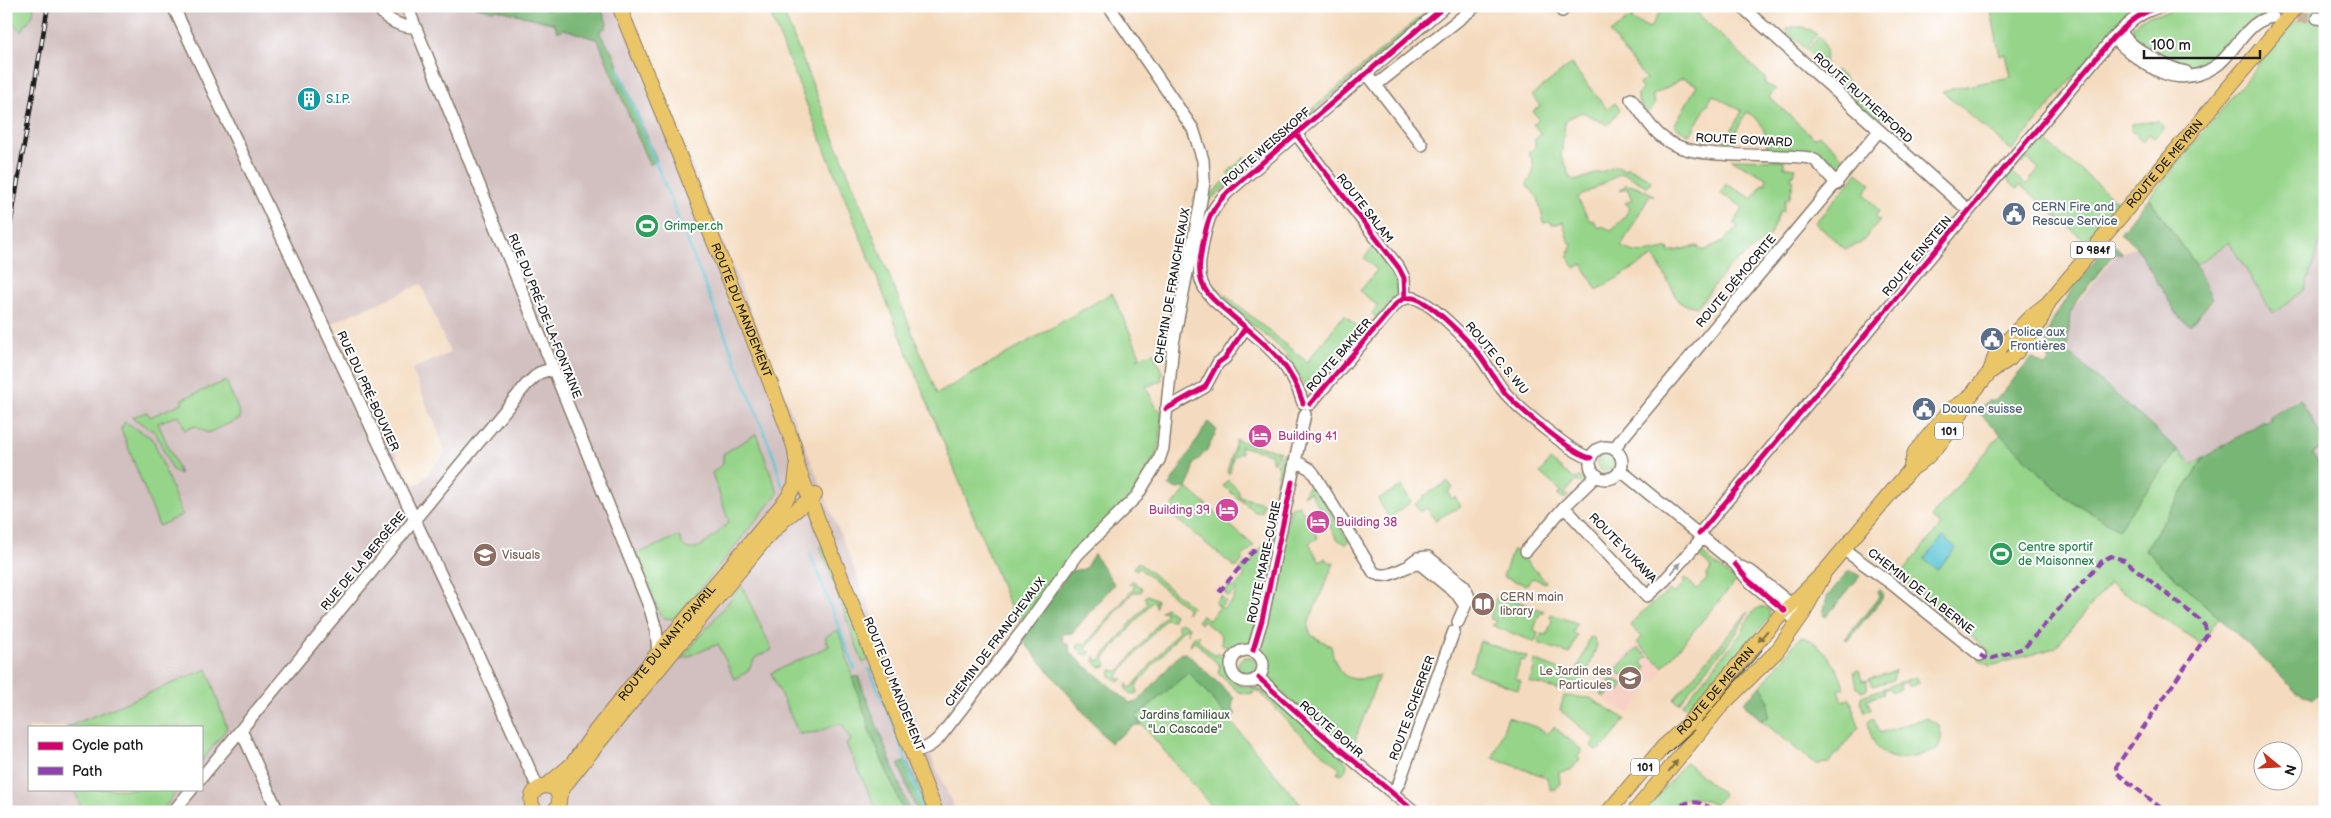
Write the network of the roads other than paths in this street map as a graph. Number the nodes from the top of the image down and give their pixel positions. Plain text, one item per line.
1 (173, 6) edge
2 (379, 6) edge
3 (406, 6) edge
4 (619, 6) edge
5 (1109, 6) edge
6 (1445, 6) edge
7 (1476, 6) edge
8 (1741, 6) edge
9 (2163, 6) edge
10 (2297, 6) edge
11 (2317, 14) edge
12 (2278, 21) junction
13 (414, 27) junction
14 (2121, 30) junction
15 (2113, 38) junction
16 (2198, 73) junction
17 (1366, 74) junction
18 (1376, 85) junction
19 (1631, 99) dead end
20 (1879, 131) junction
21 (1296, 134) junction
22 (1422, 145) dead end
23 (1836, 184) junction
24 (1968, 210) junction
25 (1405, 298) junction
26 (2048, 304) junction
27 (1246, 327) junction
28 (551, 369) junction
29 (1990, 372) junction
30 (1972, 394) joint
31 (1309, 405) junction
32 (1166, 409) junction
33 (794, 446) junction
34 (1615, 450) junction
35 (1591, 458) junction
36 (1296, 461) junction
37 (797, 465) junction
38 (1620, 470) junction
39 (1597, 476) junction
40 (811, 495) junction
41 (786, 500) junction
42 (1564, 507) junction
43 (796, 511) junction
44 (414, 520) junction
45 (819, 522) junction
46 (1701, 536) junction
47 (1843, 549) junction
48 (1526, 551) dead end
49 (1826, 570) junction
50 (1788, 608) junction
51 (652, 615) junction
52 (1800, 618) junction
53 (669, 639) junction
54 (1253, 650) junction
55 (1980, 655) dead end
56 (661, 658) junction
57 (1259, 678) junction
58 (241, 730) junction
59 (916, 750) junction
60 (202, 777) edge
61 (542, 787) junction
62 (191, 790) edge
63 (1393, 792) junction
64 (559, 797) junction
65 (531, 809) edge
66 (173, 812) edge
67 (278, 812) edge
68 (553, 812) edge
69 (936, 812) edge
70 (946, 812) edge
71 (1415, 812) edge
72 (1608, 812) edge
73 (1634, 812) edge

1 - 44 street, RUE DU PRÉ-BOUVIER
2 - 13 street
3 - 13 street, RUE DU PRÉ-DE-LA-FONTAINE
4 - 33 main road, ROUTE DU MANDEMENT
5 - 32 street, CHEMIN DE FRANCHEVAUX
6 - 17 street, ROUTE WEISSKOPF
7 - 18 street
8 - 20 street, ROUTE RUTHERFORD
9 - 14 street, ROUTE EINSTEIN
10 - 12 main road, ROUTE DE MEYRIN / D 984f
11 - 12 main road, ROUTE DE MEYRIN / D 984f
12 - 16 street
12 - 26 main road, ROUTE DE MEYRIN / D 984f
13 - 28 street, RUE DU PRÉ-DE-LA-FONTAINE
14 - 15 street, ROUTE EINSTEIN
14 - 16 street
15 - 16 street
15 - 24 street, ROUTE EINSTEIN
17 - 18 street
17 - 21 street, ROUTE WEISSKOPF
18 - 22 street
19 - 23 street, ROUTE GOWARD
20 - 23 street, ROUTE DÉMOCRITE
20 - 24 street, ROUTE RUTHERFORD
21 - 25 street, ROUTE SALAM
21 - 27 street, ROUTE WEISSKOPF
23 - 34 street, ROUTE DÉMOCRITE
24 - 46 street, ROUTE EINSTEIN
25 - 31 street, ROUTE BAKKER
25 - 35 street, ROUTE C. S. WU
26 - 29 main road, ROUTE DE MEYRIN / D 984f
26 - 29 main road, ROUTE DE MEYRIN / D 984f
27 - 31 street, ROUTE WEISSKOPF
27 - 32 street
28 - 44 street, RUE DE LA BERGÈRE
28 - 51 street, RUE DU PRÉ-DE-LA-FONTAINE
29 - 30 main road, ROUTE DE MEYRIN / D 984f
30 - 47 main road, ROUTE DE MEYRIN / 101
31 - 36 street, ROUTE MARIE-CURIE
32 - 59 street, CHEMIN DE FRANCHEVAUX
33 - 37 main road, ROUTE DU MANDEMENT
33 - 40 main road, ROUTE DU MANDEMENT
34 - 35 street
34 - 38 street
35 - 39 street
36 - 54 street, ROUTE MARIE-CURIE
36 - 63 street, ROUTE SCHERRER
37 - 40 main road, ROUTE DU MANDEMENT
37 - 41 main road, ROUTE DU NANT-D'AVRIL
38 - 39 street
38 - 46 street
39 - 42 street
40 - 41 main road, ROUTE DU NANT-D'AVRIL
40 - 43 main road, ROUTE DU NANT-D'AVRIL
40 - 45 main road, ROUTE DU MANDEMENT
40 - 59 main road, ROUTE DU MANDEMENT
41 - 53 main road, ROUTE DU NANT-D'AVRIL
42 -> 46 street, ROUTE YUKAWA
42 - 48 street
43 - 45 main road
43 - 56 main road, ROUTE DU NANT-D'AVRIL
44 - 58 street, RUE DE LA BERGÈRE
44 - 61 street, RUE DU PRÉ-BOUVIER
45 - 59 main road, ROUTE DU MANDEMENT
46 - 50 street
47 - 49 main road, ROUTE DE MEYRIN / 101
47 - 55 street, CHEMIN DE LA BERNE
49 - 50 main road, ROUTE DE MEYRIN / 101
49 - 52 main road, ROUTE DE MEYRIN / 101
50 - 52 street
50 -> 72 main road, ROUTE DE MEYRIN / 101
51 - 53 street, RUE DU PRÉ-DE-LA-FONTAINE
51 - 56 street, RUE DU PRÉ-DE-LA-FONTAINE
73 -> 52 main road, ROUTE DE MEYRIN / 101
53 - 56 main road, ROUTE DU NANT-D'AVRIL
54 - 57 street
54 - 57 street
56 - 61 main road, ROUTE DU NANT-D'AVRIL
56 - 64 main road, ROUTE DU NANT-D'AVRIL
57 - 63 street, ROUTE BOHR
58 - 60 street, RUE DE LA BERGÈRE
58 - 67 street
59 - 69 main road, ROUTE DU MANDEMENT
59 - 70 main road, ROUTE DU MANDEMENT
61 - 64 main road
61 - 65 main road
62 - 66 street
63 - 71 street, ROUTE BOHR
64 - 68 main road, ROUTE DU NANT-D'AVRIL

